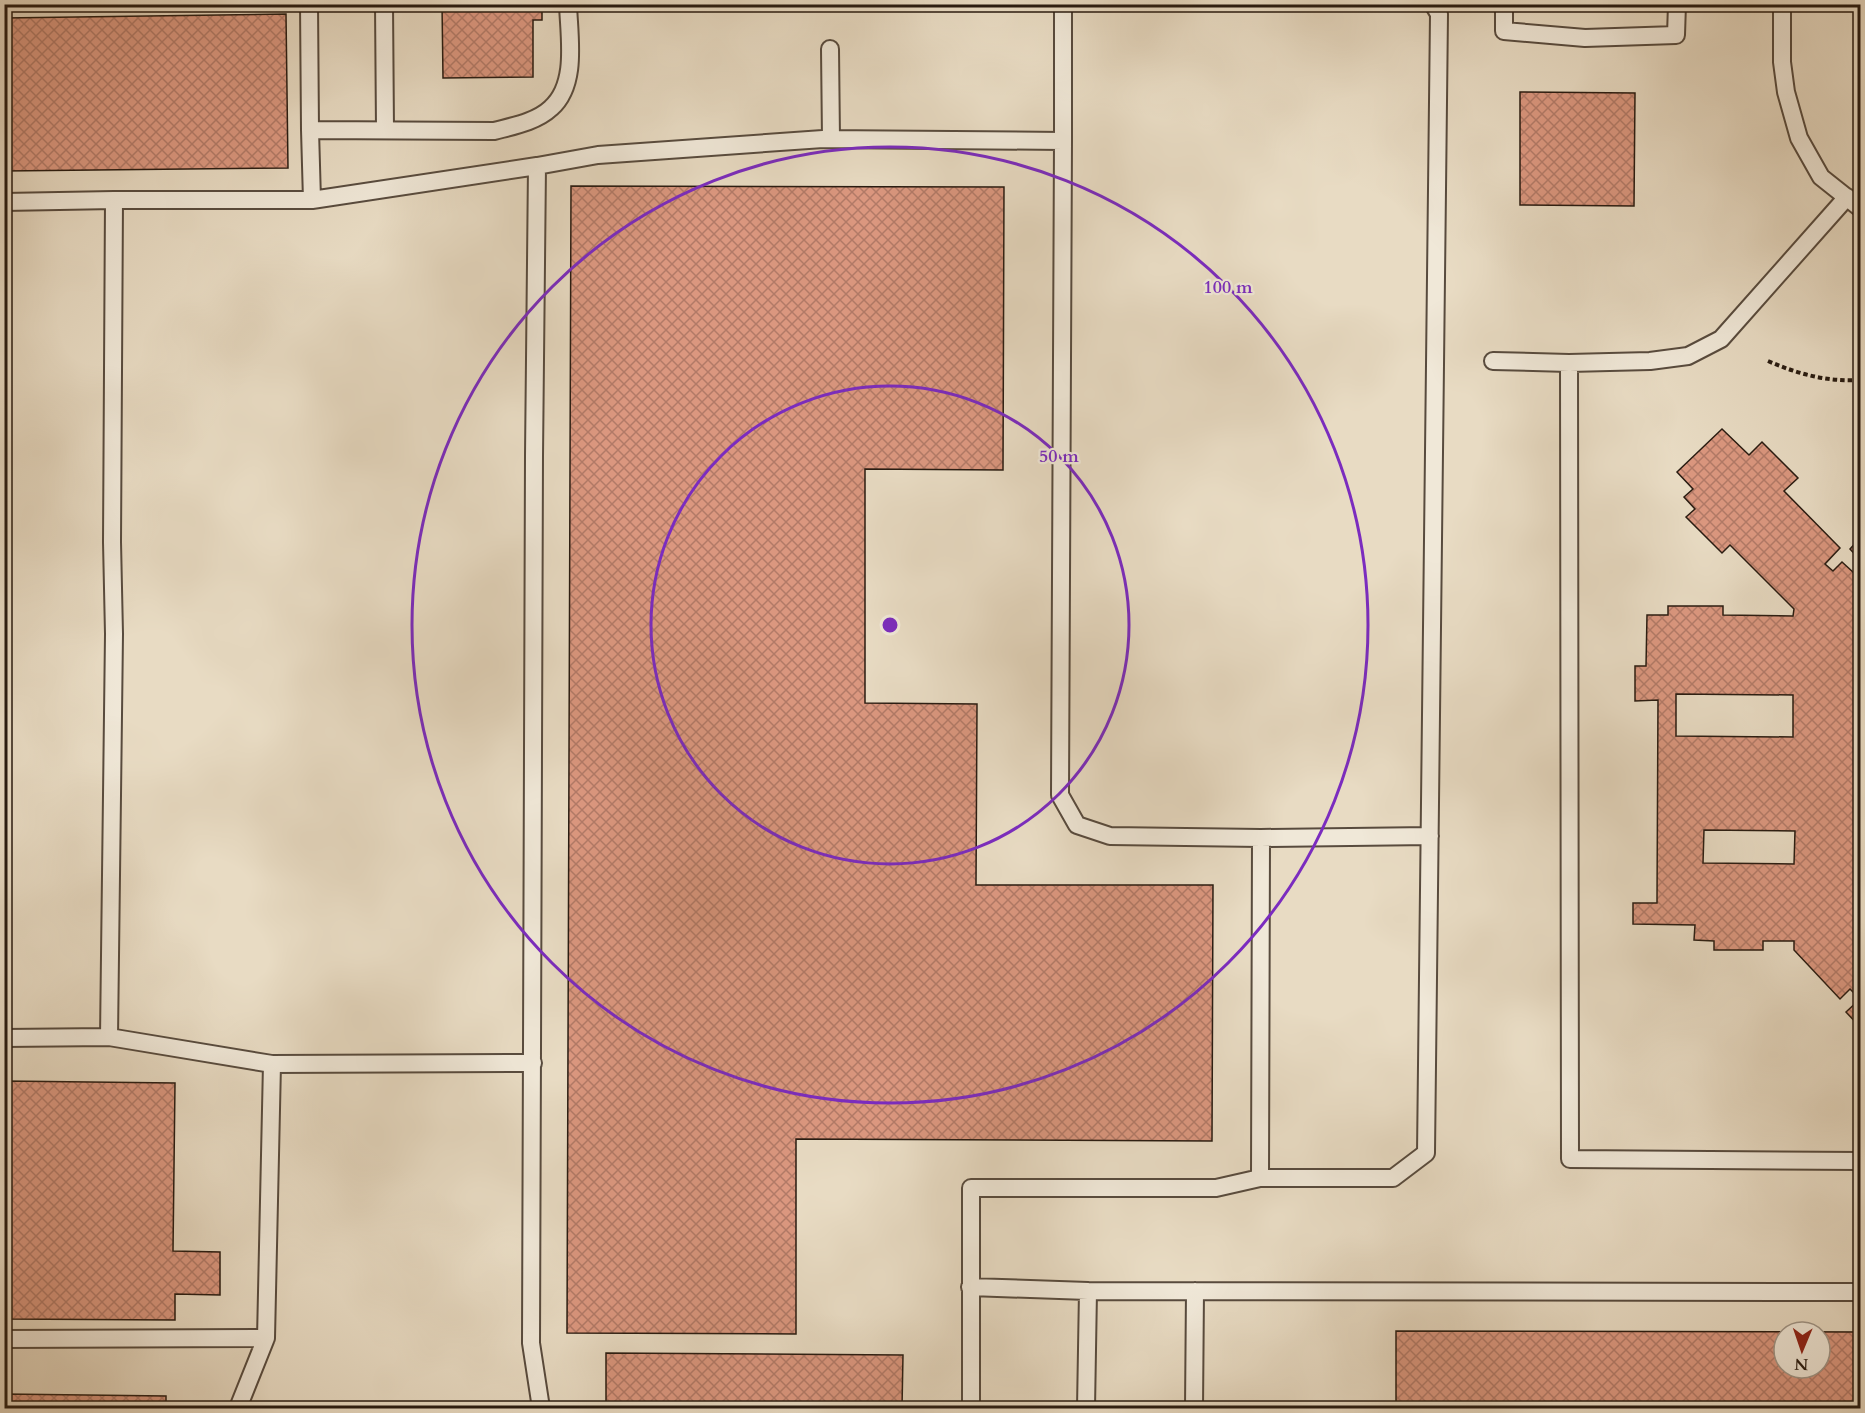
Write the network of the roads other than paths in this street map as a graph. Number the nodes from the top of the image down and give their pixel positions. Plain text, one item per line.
1 (309, 4) edge
2 (384, 4) edge
3 (568, 4) edge
4 (1063, 4) edge
5 (1433, 4) edge
6 (1504, 4) edge
7 (1677, 4) edge
8 (1782, 4) edge
9 (830, 49) dead end
10 (310, 130) junction
11 (385, 130) junction
12 (831, 139) junction
13 (1063, 141) junction
14 (537, 166) junction
15 (1847, 197) junction
16 (312, 200) junction
17 (114, 201) junction
18 (4, 202) edge
19 (1860, 208) edge
20 (1493, 361) dead end
21 (1569, 363) junction
22 (1430, 836) junction
23 (1261, 838) junction
24 (109, 1037) junction
25 (4, 1038) edge
26 (533, 1063) junction
27 (272, 1064) junction
28 (1860, 1161) edge
29 (1260, 1178) junction
30 (970, 1287) junction
31 (1088, 1291) junction
32 (1195, 1291) junction
33 (1860, 1292) edge
34 (266, 1338) junction
35 (4, 1339) edge
36 (238, 1408) edge
37 (541, 1408) edge
38 (970, 1408) edge
39 (1086, 1408) edge
40 (1194, 1408) edge

1 - 10 lane
2 - 11 lane
3 - 11 lane
4 - 13 lane
5 - 22 lane
6 - 7 lane
8 - 15 lane
9 - 12 lane
10 - 11 lane
10 - 16 lane
12 - 13 lane
12 - 14 lane
13 - 23 lane
14 - 16 lane
14 - 26 lane
15 - 19 lane
15 - 21 lane
16 - 17 lane
17 - 18 lane
17 - 24 lane
20 - 21 lane
21 - 28 lane
22 - 23 lane
22 - 29 lane
23 - 29 lane
24 - 25 lane
24 - 27 lane
26 - 27 lane
26 - 37 lane
27 - 34 lane
29 - 30 lane
30 - 31 lane
30 - 38 lane
31 - 32 lane
31 - 39 lane
32 - 33 lane
32 - 40 lane
34 - 35 lane
34 - 36 lane

